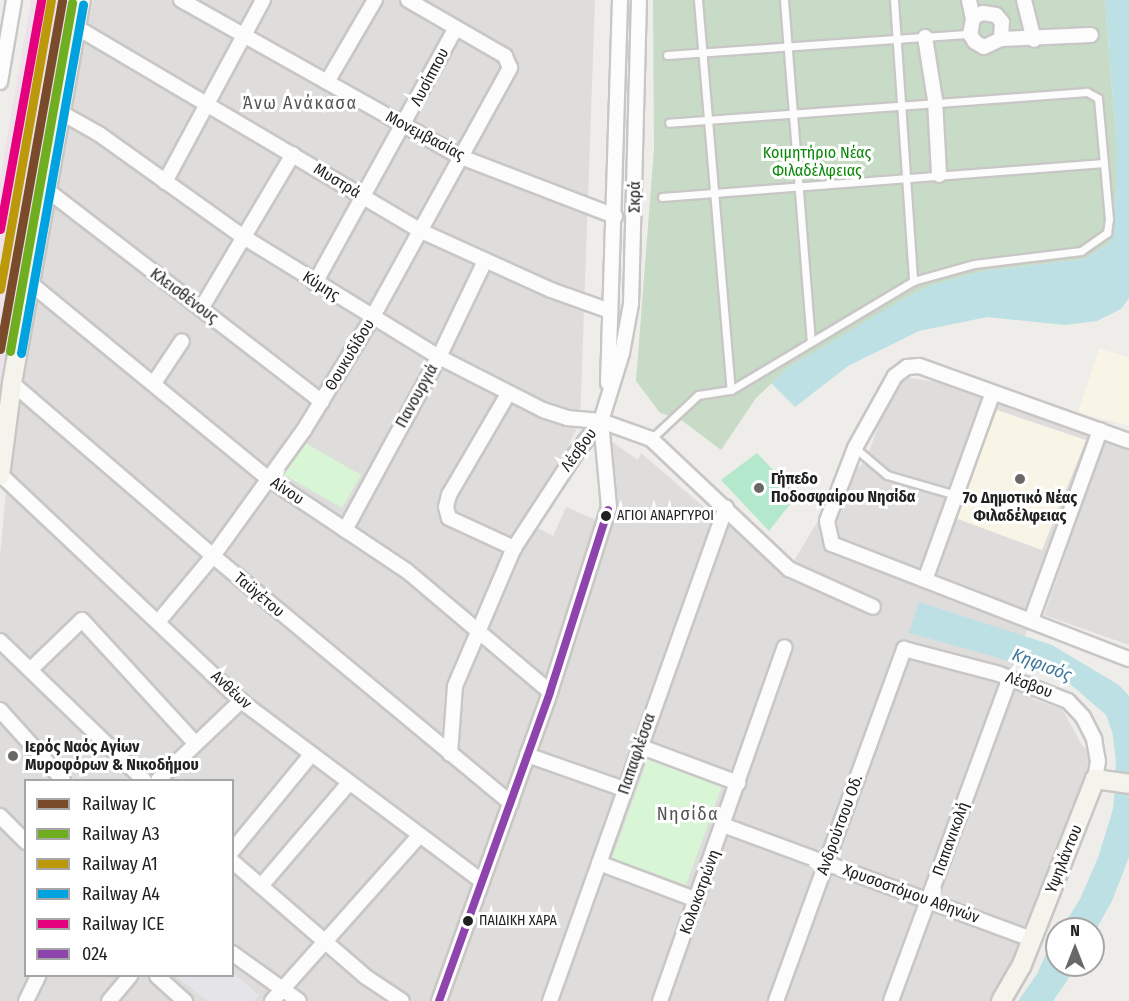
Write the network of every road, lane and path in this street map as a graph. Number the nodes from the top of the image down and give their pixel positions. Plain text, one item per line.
1 (14, 0) edge
2 (81, 0) edge
3 (181, 0) edge
4 (262, 0) edge
5 (375, 0) edge
6 (408, 0) edge
7 (620, 0) edge
8 (639, 0) edge
9 (698, 0) edge
10 (784, 0) edge
11 (894, 0) edge
12 (969, 0) edge
13 (1024, 0) edge
14 (973, 17) junction
15 (76, 27) junction
16 (456, 28) junction
17 (970, 34) junction
18 (243, 35) junction
19 (1091, 35) dead end
20 (925, 38) junction
21 (897, 39) junction
22 (1001, 39) junction
23 (1034, 40) junction
24 (787, 46) junction
25 (703, 53) junction
26 (667, 55) dead end
27 (2, 57) edge
28 (0, 82) edge
29 (327, 82) junction
30 (934, 100) junction
31 (902, 104) junction
32 (209, 106) junction
33 (60, 112) junction
34 (792, 113) junction
35 (708, 120) junction
36 (669, 123) dead end
37 (404, 125) junction
38 (293, 154) junction
39 (461, 157) junction
40 (1104, 163) junction
41 (939, 174) junction
42 (907, 180) junction
43 (165, 182) junction
44 (799, 187) junction
45 (47, 189) junction
46 (715, 193) junction
47 (364, 197) junction
48 (662, 197) dead end
49 (615, 216) junction
50 (421, 231) junction
51 (242, 236) junction
52 (484, 261) junction
53 (913, 281) junction
54 (30, 283) junction
55 (315, 283) junction
56 (201, 309) junction
57 (610, 311) junction
58 (372, 318) junction
59 (811, 340) junction
60 (182, 341) dead end
61 (439, 357) junction
62 (12, 383) junction
63 (154, 383) junction
64 (731, 390) junction
65 (608, 391) junction
66 (508, 394) junction
67 (992, 395) junction
68 (322, 402) junction
69 (601, 421) junction
70 (1100, 430) junction
71 (651, 438) junction
72 (1129, 441) edge
73 (855, 448) junction
74 (0, 475) edge
75 (269, 479) junction
76 (958, 495) junction
77 (726, 507) junction
78 (345, 530) junction
79 (514, 548) junction
80 (213, 556) junction
81 (925, 580) junction
82 (873, 607) dead end
83 (1031, 620) junction
84 (158, 622) junction
85 (480, 635) junction
86 (0, 641) edge
87 (785, 647) dead end
88 (904, 649) joint
89 (1129, 658) edge
90 (30, 670) junction
91 (1010, 678) junction
92 (550, 692) junction
93 (242, 701) junction
94 (0, 710) edge
95 (196, 744) junction
96 (639, 746) junction
97 (450, 754) junction
98 (527, 755) junction
99 (310, 756) junction
100 (62, 779) edge
101 (143, 779) edge
102 (159, 779) edge
103 (1095, 779) junction
104 (738, 783) junction
105 (1122, 783) edge
106 (348, 784) junction
107 (624, 789) junction
108 (511, 803) junction
109 (0, 816) edge
110 (723, 825) junction
111 (420, 835) junction
112 (24, 840) edge
113 (234, 849) edge
114 (234, 863) edge
115 (600, 863) junction
116 (826, 863) junction
117 (482, 880) junction
118 (261, 886) junction
119 (698, 900) junction
120 (928, 901) junction
121 (1032, 939) junction
122 (324, 941) junction
123 (234, 954) edge
124 (38, 977) edge
125 (128, 977) edge
126 (160, 977) edge
127 (281, 989) junction
128 (26, 1001) edge
129 (110, 1001) edge
130 (185, 1001) edge
131 (272, 1001) edge
132 (299, 1001) edge
133 (402, 1001) edge
134 (440, 1001) edge
135 (550, 1001) edge
136 (660, 1001) edge
137 (776, 1001) edge
138 (891, 1001) edge
139 (1001, 1001) edge

1 - 27 street
2 - 15 street
3 - 18 street, Μονεμβασίας
4 - 18 street
5 - 29 street
6 - 16 street
7 - 49 street, Σκρά
8 - 65 street, Σκρά
9 - 25 lane
10 - 24 lane
11 - 21 lane
12 - 14 street
13 - 23 street
14 - 17 street
14 - 22 street
15 - 32 street, Μυστρά
15 - 33 street
16 - 37 street, Λυσίππου
16 - 39 street, Θουκυδίδου
17 - 20 lane
17 - 22 street
18 - 29 street, Μονεμβασίας
18 - 32 street
19 - 23 street
20 - 21 lane
20 - 30 street
21 - 24 lane
21 - 31 lane
22 - 23 street
24 - 25 lane
24 - 34 lane
25 - 26 lane
25 - 35 lane
27 - 28 street
29 - 37 street, Μονεμβασίας
30 - 31 lane
30 - 40 lane
30 - 41 street
31 - 34 lane
31 - 42 lane
32 - 38 street, Μυστρά
32 - 43 street
33 - 43 street, Κύμης
33 - 45 street
34 - 35 lane
34 - 44 lane
35 - 36 lane
35 - 46 lane
37 - 39 street, Μονεμβασίας
37 - 47 street, Λυσίππου
38 - 47 street, Μυστρά
38 - 51 street
39 - 49 street, Μονεμβασίας
39 - 50 street, Θουκυδίδου
40 - 41 lane
40 - 53 lane
41 - 42 lane
42 - 44 lane
42 - 53 lane
43 - 51 street, Κύμης
44 - 46 lane
44 - 59 lane
45 - 54 street
45 - 56 street, Κλεισθένους
46 - 48 lane
46 - 64 lane
47 - 50 street, Μυστρά
47 - 55 street, Λυσίππου
49 - 57 street, Σκρά
50 - 52 street, Μυστρά
50 - 58 street, Θουκυδίδου
51 - 55 street, Κύμης
51 - 56 street
52 - 57 street, Μυστρά
52 - 61 street, Πανουργιά
53 - 59 lane
54 - 62 street
54 - 63 street, Αίνου
55 - 58 street, Κύμης
56 - 68 street, Κλεισθένους
57 - 65 street, Σκρά
58 - 61 street, Κύμης
58 - 68 street, Θουκυδίδου
59 - 64 lane
60 - 63 street
61 - 66 street, Κύμης
61 - 78 street, Πανουργιά
62 - 74 street
62 - 80 street, Ταϋγέτου
63 - 75 street, Αίνου
64 - 71 lane
65 - 69 street, Σκρά
66 - 69 street, Κύμης
66 - 79 street
67 - 70 street
67 - 73 street
67 - 76 street
68 - 75 street, Θουκυδίδου
69 - 71 street, Λέσβου
69 - 79 street, Λέσβου
69 - 92 street
70 - 72 street
70 - 83 street
71 - 77 street, Λέσβου
73 - 76 lane
73 - 81 street
74 - 84 street, Ανθέων
75 - 78 street, Αίνου
75 - 80 street, Θουκυδίδου
76 - 81 street
77 - 82 street, Λέσβου
77 - 96 street, Παπαφλέσσα
78 - 85 street, Αίνου
79 - 85 street, Λέσβου
80 - 84 street, Θουκυδίδου
80 - 97 street, Ταϋγέτου
81 - 83 street
83 - 89 street
84 - 93 street, Ανθέων
85 - 92 street, Αίνου
85 - 97 street, Λέσβου
86 - 90 street
87 - 104 street, Κολοκοτρώνη
88 - 91 street, Λέσβου
88 - 116 street, Ανδρούτσου Οδ.
90 - 95 street
90 - 101 street
91 - 103 street, Λέσβου
91 - 120 street, Παπανικολή
92 - 98 street
93 - 95 street
93 - 99 street, Ανθέων
94 - 100 street
95 - 102 street
96 - 104 street
96 - 107 street, Παπαφλέσσα
97 - 108 street, Ταϋγέτου
98 - 107 street
98 - 108 street
99 - 106 street, Ανθέων
99 - 113 street
103 - 105 street
103 - 121 street, Υψηλάντου
104 - 110 street, Κολοκοτρώνη
106 - 111 street, Ανθέων
106 - 118 street
107 - 115 street, Παπαφλέσσα
108 - 117 street
109 - 112 street
110 - 116 street, Χρυσοστόμου Αθηνών
110 - 119 street, Κολοκοτρώνη
111 - 117 street, Ανθέων
111 - 122 street
114 - 118 street
115 - 119 street
115 - 135 street, Παπαφλέσσα
116 - 120 street, Χρυσοστόμου Αθηνών
116 - 137 street, Ανδρούτσου Οδ.
117 - 134 street
118 - 122 street
119 - 136 street, Κολοκοτρώνη
120 - 121 street, Χρυσοστόμου Αθηνών
120 - 138 street, Παπανικολή
121 - 139 street, Υψηλάντου
122 - 127 street
122 - 133 street
123 - 127 street
124 - 128 street
125 - 129 street
126 - 130 street
127 - 131 street
127 - 132 street

